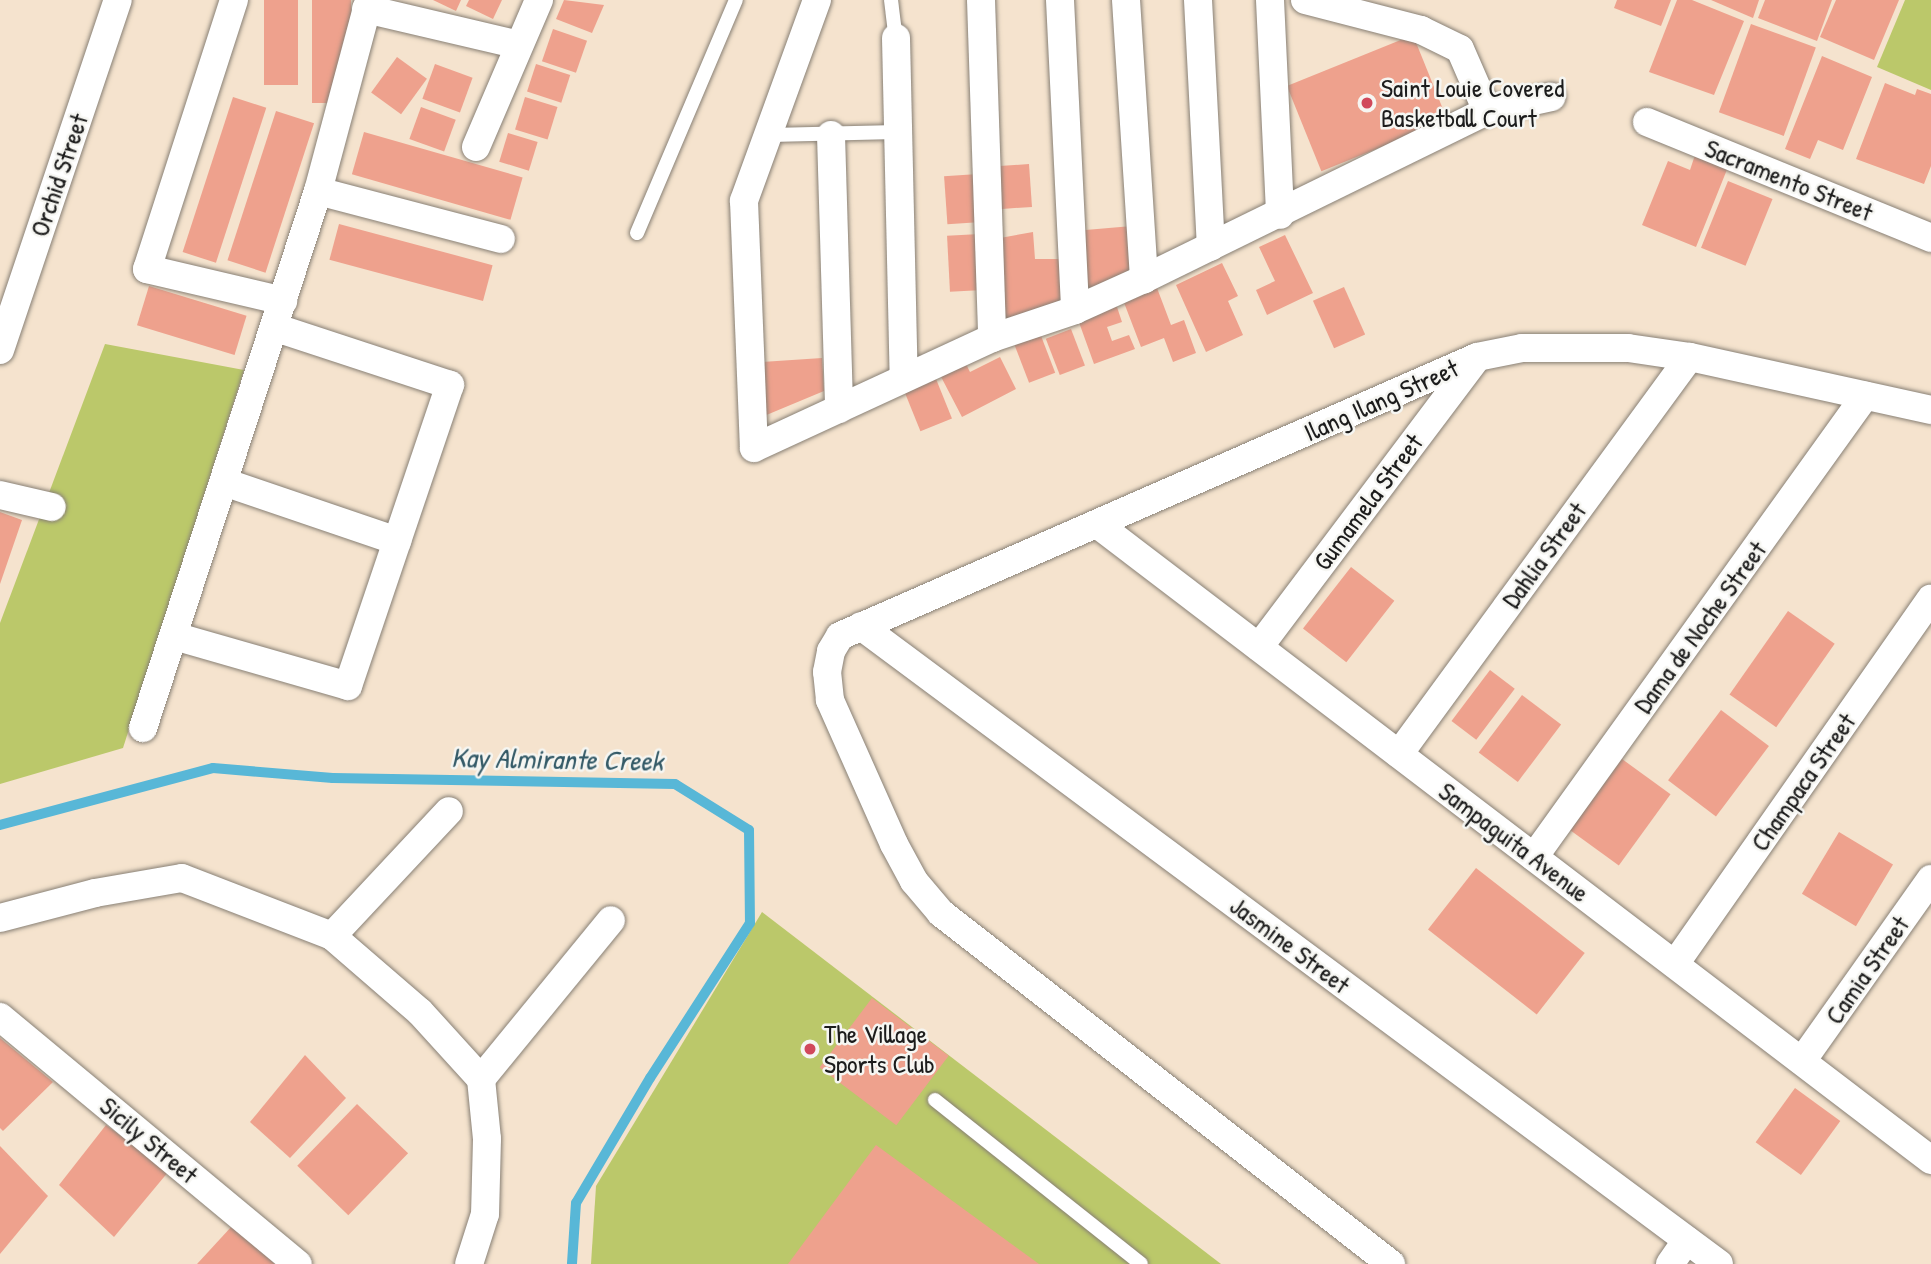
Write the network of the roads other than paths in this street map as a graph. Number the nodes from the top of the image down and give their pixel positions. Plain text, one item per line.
1 (118, 0) edge
2 (234, 0) edge
3 (539, 0) edge
4 (736, 0) edge
5 (817, 0) edge
6 (891, 0) edge
7 (981, 0) edge
8 (1060, 0) edge
9 (1126, 0) edge
10 (1198, 0) edge
11 (1270, 0) edge
12 (1305, 0) edge
13 (368, 4) edge
14 (896, 38) joint
15 (519, 45) junction
16 (1551, 97) dead end
17 (1487, 111) junction
18 (1647, 122) dead end
19 (900, 132) junction
20 (767, 135) junction
21 (831, 135) junction
22 (476, 147) dead end
23 (318, 191) junction
24 (1280, 215) junction
25 (637, 233) dead end
26 (1931, 238) edge
27 (501, 239) dead end
28 (1211, 247) junction
29 (1144, 279) junction
30 (1075, 310) junction
31 (279, 314) junction
32 (992, 338) junction
33 (0, 350) edge
34 (1477, 357) junction
35 (1690, 357) junction
36 (904, 378) junction
37 (1865, 396) junction
38 (839, 409) junction
39 (1931, 411) edge
40 (224, 482) junction
41 (0, 495) edge
42 (52, 507) dead end
43 (1097, 524) junction
44 (397, 541) junction
45 (1931, 599) edge
46 (861, 626) junction
47 (174, 636) junction
48 (1259, 647) junction
49 (143, 728) dead end
50 (1399, 754) junction
51 (449, 811) dead end
52 (1534, 857) junction
53 (1931, 879) edge
54 (0, 918) edge
55 (611, 920) dead end
56 (332, 936) junction
57 (1675, 964) junction
58 (0, 1017) edge
59 (1802, 1062) junction
60 (481, 1079) junction
61 (935, 1100) dead end
62 (1931, 1160) edge
63 (1687, 1240) junction
64 (298, 1264) edge
65 (469, 1264) edge
66 (1142, 1264) edge
67 (1391, 1264) edge
68 (1670, 1264) edge
69 (1719, 1264) edge

1 - 33 street, Orchid Street
2 - 31 street
3 - 15 street
4 - 25 lane
5 - 20 street
6 - 14 lane
7 - 32 street
8 - 30 street
9 - 29 street
10 - 28 street
11 - 24 street
12 - 17 street
13 - 15 street
13 - 23 street
14 - 19 street
15 - 22 street
16 - 17 street
17 - 24 street
18 - 26 street, Sacramento Street
19 - 21 lane
19 - 36 street
20 - 21 lane
20 - 38 street
21 - 38 street
23 - 27 street
23 - 31 street
24 - 28 street
28 - 29 street
29 - 30 street
30 - 32 street
31 - 40 street
31 - 44 street
32 - 36 street
34 - 35 street, Ilang Ilang Street
34 - 43 street, Ilang Ilang Street
34 - 48 street, Gumamela Street
35 - 37 street, Ilang Ilang Street
35 - 50 street, Dahlia Street
36 - 38 street
37 - 39 street, Ilang Ilang Street
37 - 52 street, Dama de Noche Street
40 - 44 street
40 - 47 street
41 - 42 street
43 - 46 street, Ilang Ilang Street
43 - 48 street, Sampaguita Avenue
44 - 47 street
45 - 57 street, Champaca Street
46 - 63 street, Jasmine Street
46 - 67 street, Ilang Ilang Street
47 - 49 street
48 - 50 street, Sampaguita Avenue
50 - 52 street, Sampaguita Avenue
51 - 56 street
52 - 57 street, Sampaguita Avenue
53 - 59 street, Camia Street
54 - 56 street
55 - 60 street
56 - 60 street
57 - 59 street, Sampaguita Avenue
58 - 64 street, Sicily Street
59 - 62 street, Sampaguita Avenue
60 - 65 street
61 - 66 lane
63 - 68 street
63 - 69 street, Jasmine Street

